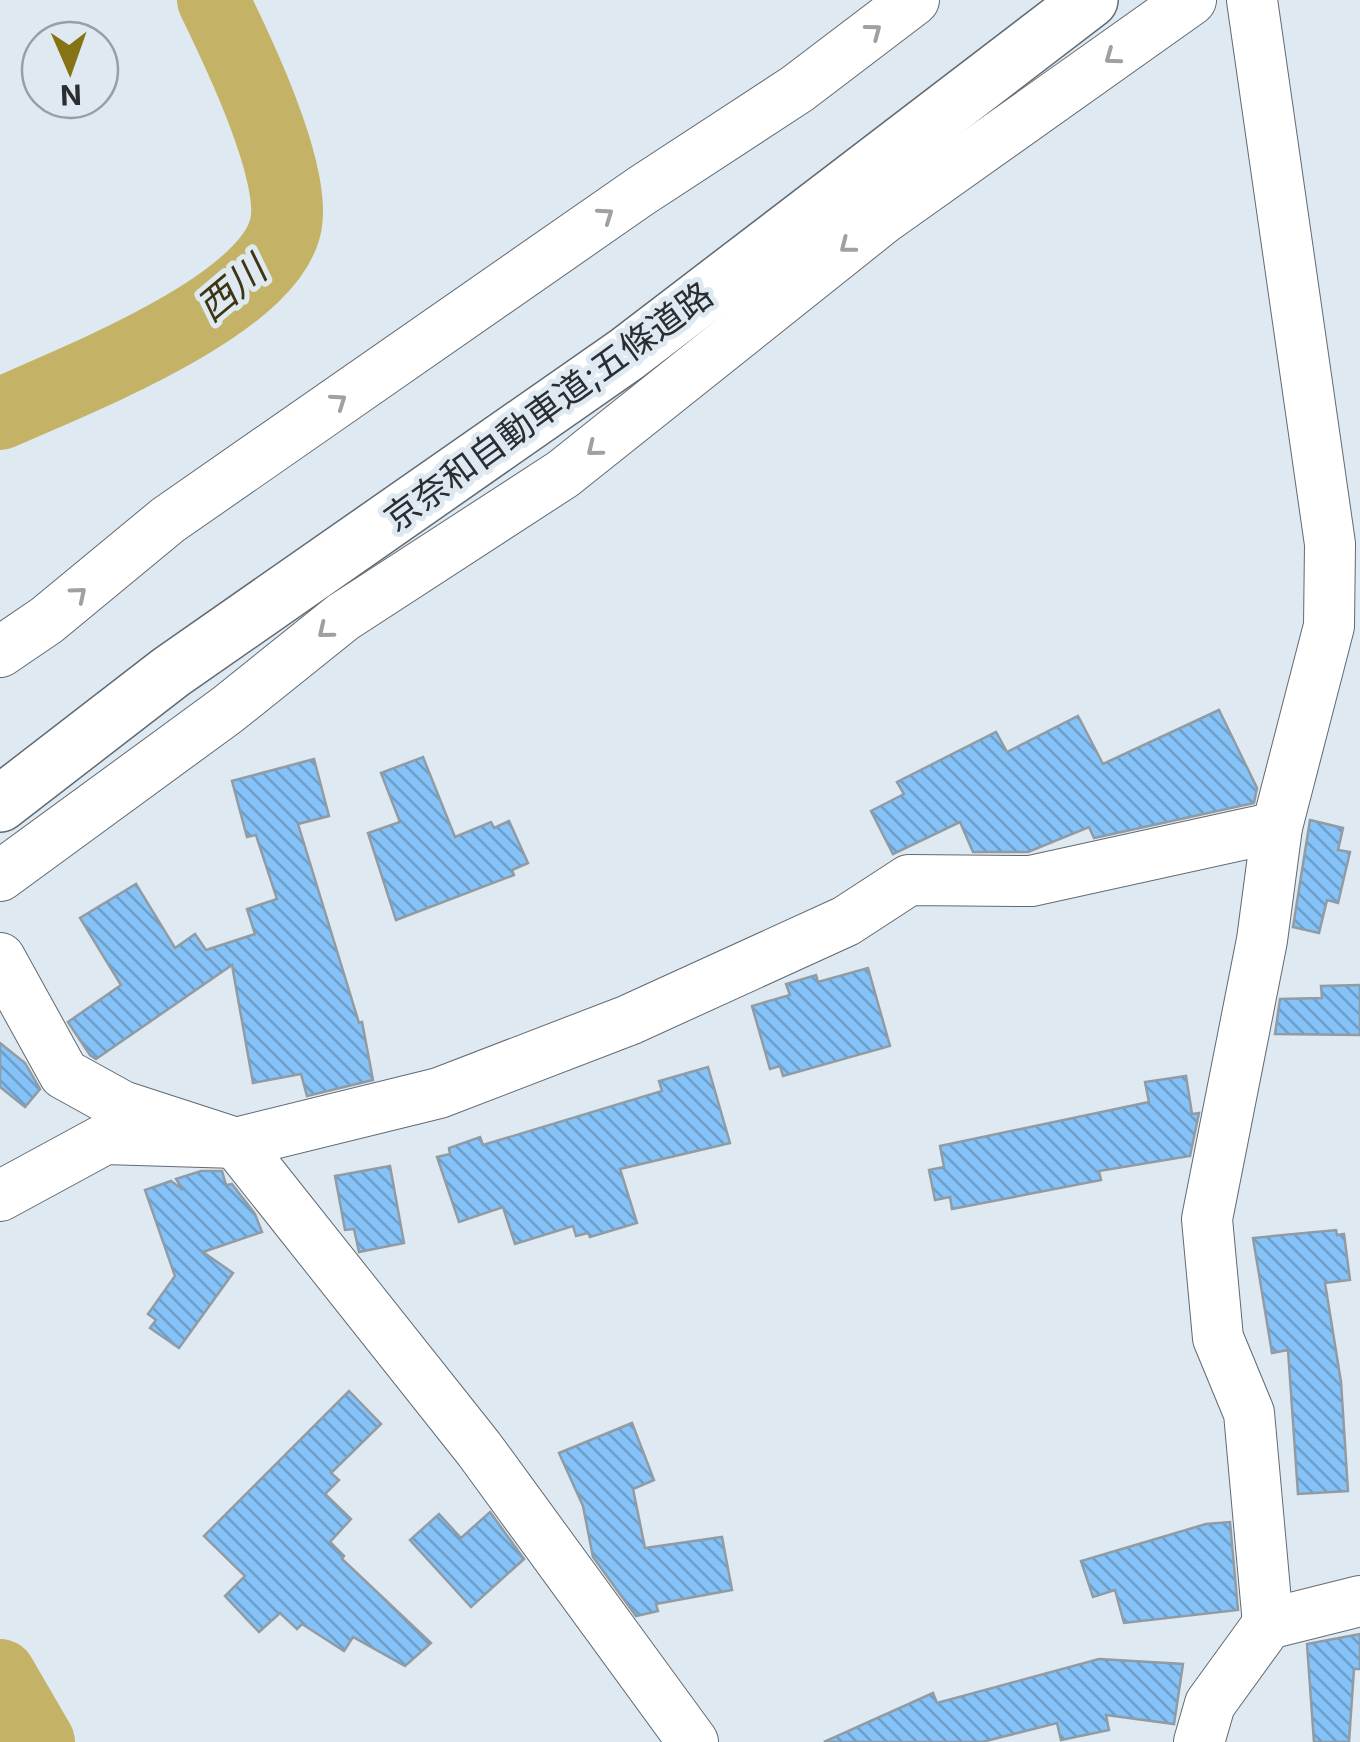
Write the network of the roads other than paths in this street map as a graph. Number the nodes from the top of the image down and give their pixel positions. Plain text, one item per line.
1 (914, 0) edge
2 (1090, 0) edge
3 (1191, 0) edge
4 (1252, 0) edge
5 (0, 652) edge
6 (0, 804) edge
7 (1277, 827) junction
8 (0, 876) edge
9 (0, 958) edge
10 (236, 1143) junction
11 (0, 1196) edge
12 (1360, 1602) edge
13 (1268, 1624) junction
14 (693, 1742) edge
15 (1199, 1742) edge

5 -> 1 street
2 - 6 highway, 京奈和自動車道;五條道路
3 -> 8 street
4 - 7 street
7 - 10 street
7 - 13 street
9 - 10 street
10 - 11 street
10 - 14 street
12 - 13 street
13 - 15 street

